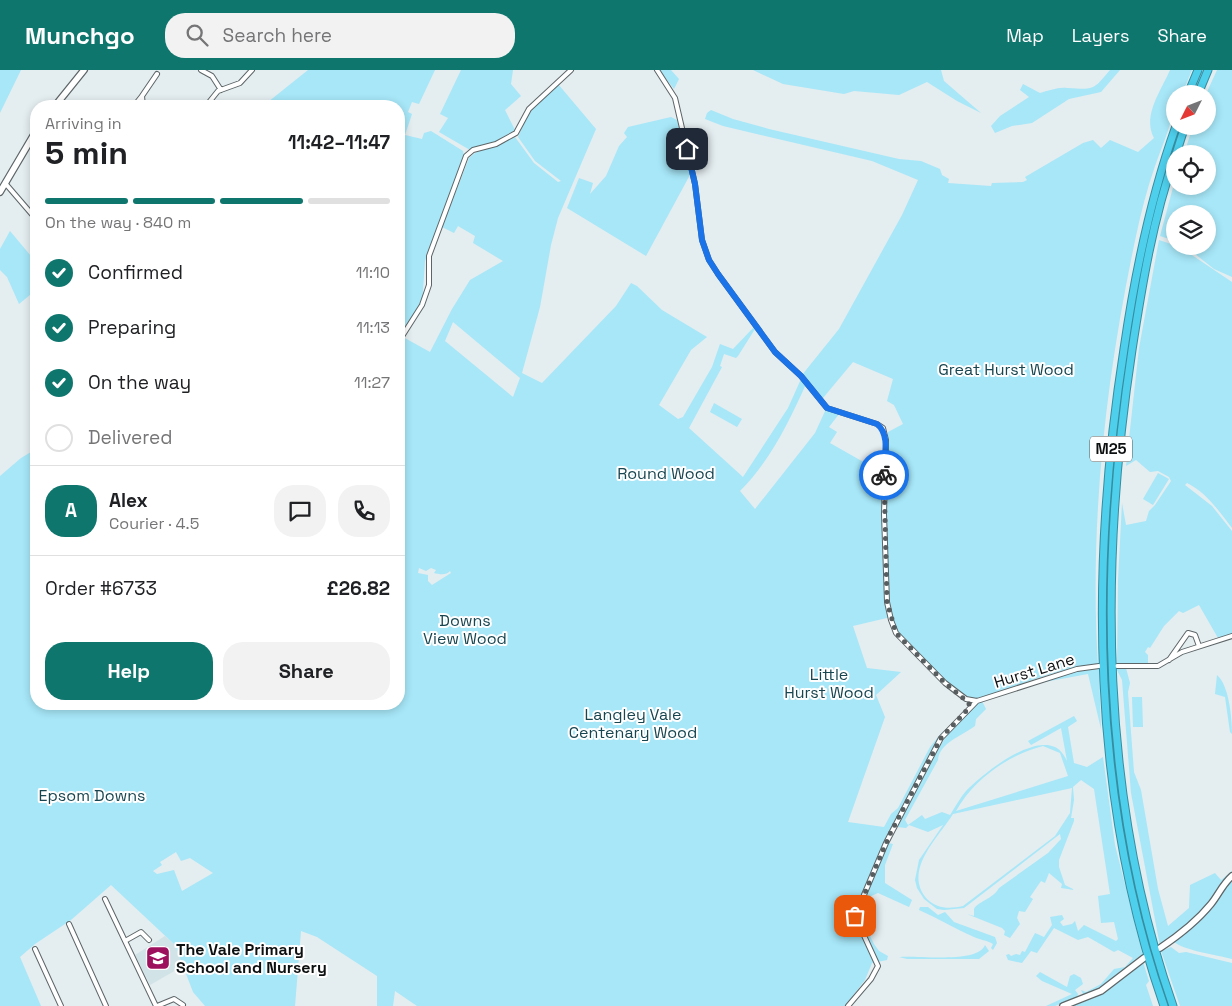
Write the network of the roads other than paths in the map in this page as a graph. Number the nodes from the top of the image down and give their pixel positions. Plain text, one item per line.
1 (201, 70) edge
2 (252, 70) edge
3 (571, 70) edge
4 (657, 70) edge
5 (1198, 70) edge
6 (1208, 70) edge
7 (80, 71) edge
8 (157, 74) dead end
9 (1192, 85) edge
10 (1202, 85) edge
11 (221, 90) junction
12 (142, 96) junction
13 (59, 100) edge
14 (139, 100) edge
15 (142, 100) edge
16 (212, 100) edge
17 (1173, 135) edge
18 (30, 141) edge
19 (5, 183) junction
20 (1166, 189) edge
21 (0, 192) edge
22 (30, 210) edge
23 (405, 332) edge
24 (1232, 636) edge
25 (1199, 646) junction
26 (1169, 660) junction
27 (1099, 666) dead end
28 (1117, 666) dead end
29 (966, 699) junction
30 (977, 701) junction
31 (969, 708) junction
32 (1232, 876) edge
33 (105, 899) dead end
34 (69, 924) dead end
35 (149, 940) dead end
36 (125, 941) junction
37 (1160, 948) dead end
38 (35, 949) dead end
39 (1144, 958) dead end
40 (181, 1004) edge
41 (61, 1006) edge
42 (106, 1006) edge
43 (157, 1006) edge
44 (848, 1006) edge
45 (1063, 1006) edge
46 (1164, 1006) edge
47 (1173, 1006) edge

1 - 11 street
2 - 11 street
3 - 23 street
4 - 29 street
5 - 9 highway
6 - 10 highway
7 - 13 street
8 - 12 street
11 - 16 street
12 - 14 street
12 - 15 street
17 - 46 highway, M25
18 - 19 street
19 - 21 street
19 - 22 street
20 - 47 highway, M25
24 - 25 street
25 - 26 street
25 - 26 street
26 - 28 street
27 - 30 street, Hurst Lane
29 - 30 street
29 - 31 street
30 - 31 street
31 - 44 street
32 - 37 street
33 - 36 street
34 - 42 street
35 - 36 street
36 - 43 street
38 - 41 street
39 - 45 street
40 - 43 street

